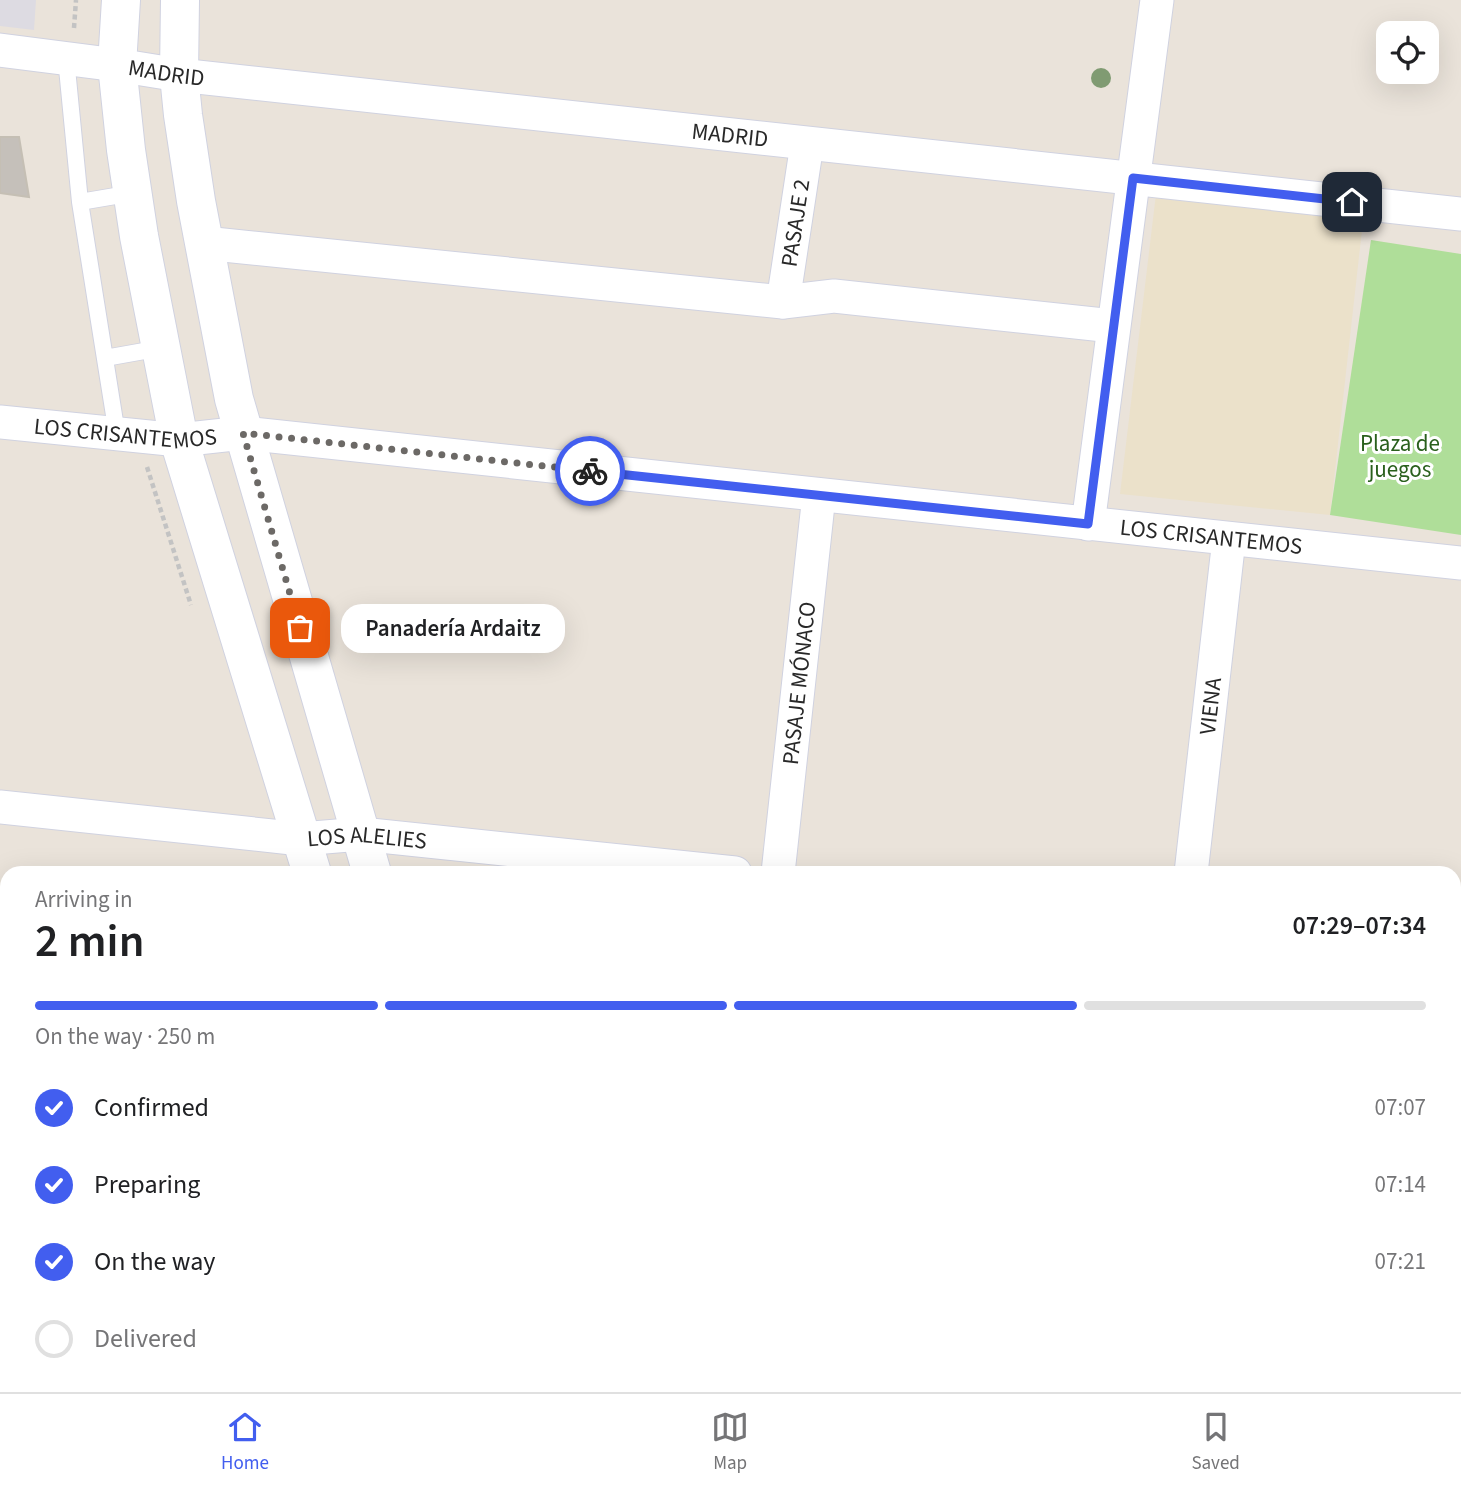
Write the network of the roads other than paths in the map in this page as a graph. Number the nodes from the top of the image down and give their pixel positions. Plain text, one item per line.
1 (121, 0) edge
2 (180, 0) edge
3 (1157, 0) edge
4 (0, 50) edge
5 (66, 58) junction
6 (117, 65) junction
7 (179, 75) junction
8 (807, 144) junction
9 (1133, 178) junction
10 (133, 193) junction
11 (80, 202) junction
12 (1461, 214) edge
13 (205, 243) junction
14 (783, 302) junction
15 (1114, 326) junction
16 (161, 348) junction
17 (105, 358) junction
18 (0, 422) edge
19 (117, 433) junction
20 (243, 433) junction
21 (179, 440) junction
22 (820, 495) junction
23 (1088, 524) junction
24 (1229, 539) junction
25 (1461, 563) edge
26 (0, 807) edge
27 (361, 834) junction
28 (306, 856) edge
29 (370, 866) edge
30 (668, 866) edge
31 (779, 866) edge
32 (1192, 866) edge

1 - 6 main road
2 - 7 main road
3 - 9 street
4 - 5 street, MADRID
5 - 6 street, MADRID
5 - 11 lane
6 - 7 street, MADRID
6 - 10 main road
7 - 8 street, MADRID
7 - 13 main road
8 - 9 street, MADRID
8 - 14 street, PASAJE 2
9 - 12 street, MADRID
9 - 15 street
10 - 11 lane
10 - 16 main road
11 - 17 lane
13 - 14 street
13 - 20 main road
14 - 15 street
15 - 23 street
16 - 17 lane
16 - 21 main road
17 - 19 lane
18 - 19 street, LOS CRISANTEMOS
19 - 21 street, LOS CRISANTEMOS
20 - 21 street, LOS CRISANTEMOS
20 - 22 street, LOS CRISANTEMOS
20 - 27 main road
21 - 28 main road
22 - 23 street, LOS CRISANTEMOS
22 - 31 street, PASAJE MÓNACO
23 - 24 street, LOS CRISANTEMOS
24 - 25 street, LOS CRISANTEMOS
24 - 32 street, VIENA
26 - 28 street, LOS ALELIES
27 - 28 street, LOS ALELIES
27 - 29 main road
27 - 30 street, LOS ALELIES

